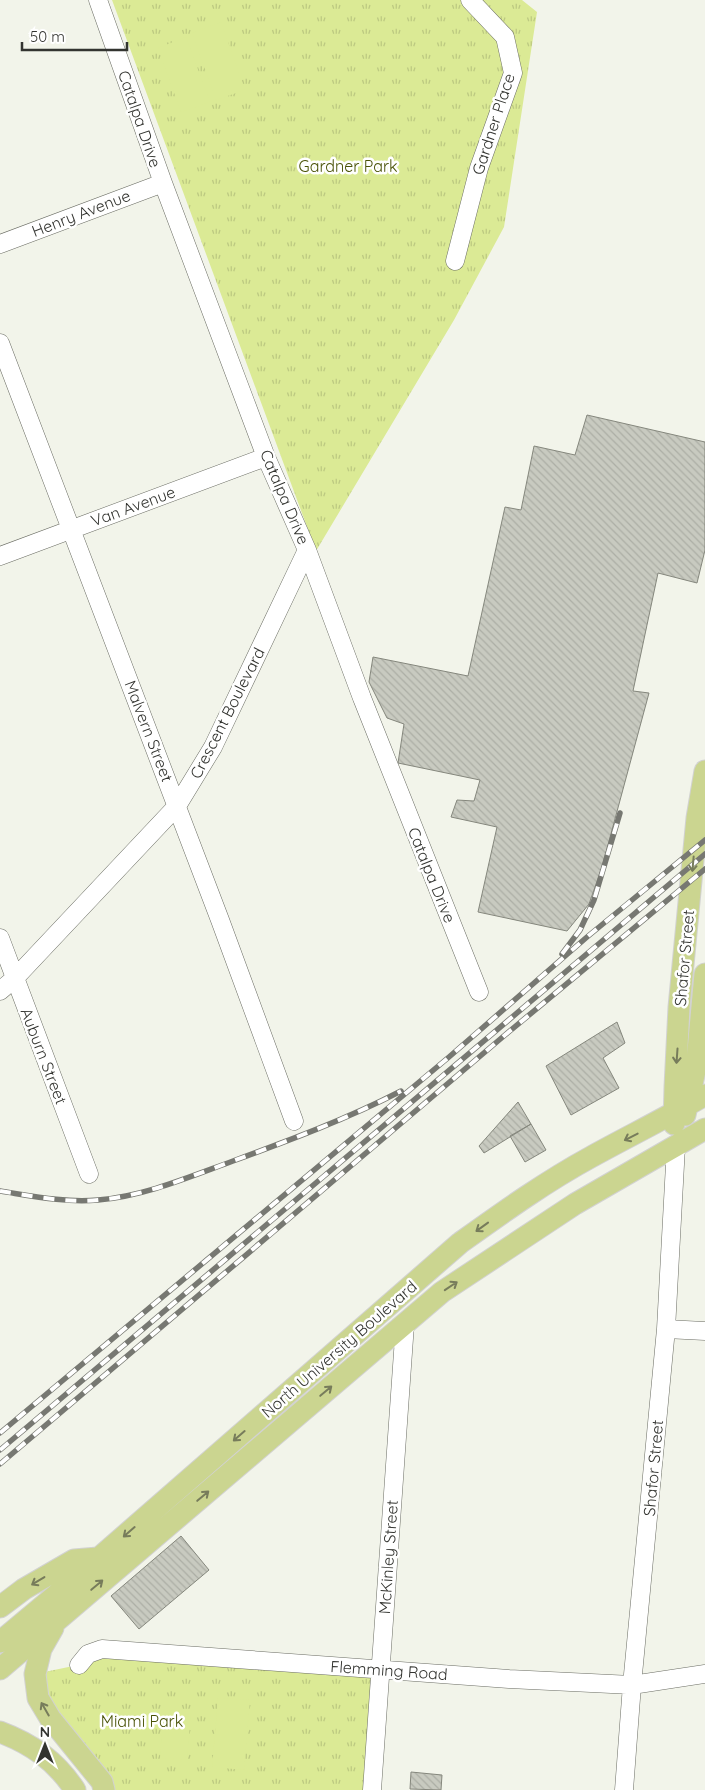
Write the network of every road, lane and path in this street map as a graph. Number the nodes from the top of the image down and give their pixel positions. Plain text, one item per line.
1 (98, 0) edge
2 (470, 0) edge
3 (163, 183) junction
4 (0, 244) edge
5 (455, 260) dead end
6 (0, 343) edge
7 (266, 457) junction
8 (72, 528) junction
9 (308, 550) junction
10 (0, 556) edge
11 (705, 771) edge
12 (177, 806) junction
13 (0, 938) edge
14 (705, 974) edge
15 (15, 978) junction
16 (0, 992) edge
17 (479, 992) dead end
18 (701, 1066) edge
19 (689, 1105) edge
20 (294, 1121) dead end
21 (705, 1129) edge
22 (676, 1146) junction
23 (89, 1174) dead end
24 (405, 1324) junction
25 (666, 1329) junction
26 (705, 1332) edge
27 (98, 1558) junction
28 (0, 1607) edge
29 (60, 1616) junction
30 (0, 1642) edge
31 (78, 1665) dead end
32 (0, 1669) edge
33 (380, 1669) junction
34 (705, 1674) edge
35 (632, 1685) junction
36 (0, 1732) edge
37 (47, 1758) junction
38 (57, 1790) edge
39 (75, 1790) edge
40 (104, 1790) edge
41 (372, 1790) edge
42 (624, 1790) edge

1 - 3 street, Catalpa Drive
2 - 5 street, Gardner Place
3 - 4 street, Henry Avenue
3 - 7 street, Catalpa Drive
6 - 8 street, Malvern Street
7 - 8 street, Van Avenue
7 - 9 street, Catalpa Drive
8 - 10 street, Van Avenue
8 - 12 street, Malvern Street
9 - 12 street, Crescent Boulevard
9 - 17 street, Catalpa Drive
11 -> 19 main road, Shafor Street
12 - 15 street, Crescent Boulevard
12 - 20 street, Malvern Street
13 - 15 street, Auburn Street
14 - 18 main road, Shafor Street
15 - 16 street, Crescent Boulevard
15 - 23 street, Auburn Street
18 - 19 main road, Shafor Street
19 - 22 main road, Shafor Street
19 -> 27 main road, North University Boulevard
21 - 22 main road, North University Boulevard
24 -> 22 main road, North University Boulevard
22 - 25 street, Shafor Street
29 -> 24 main road, North University Boulevard
24 - 33 street, McKinley Street
25 - 26 street
25 - 35 street, Shafor Street
27 -> 28 main road
27 - 30 main road, North University Boulevard
29 - 32 main road, North University Boulevard
40 -> 29 main road
31 - 33 street, Flemming Road
33 - 35 street, Flemming Road
33 - 41 street, McKinley Street
34 - 35 street, Flemming Road
35 - 42 street, Shafor Street
36 - 37 main road
37 - 38 main road
37 - 39 main road

